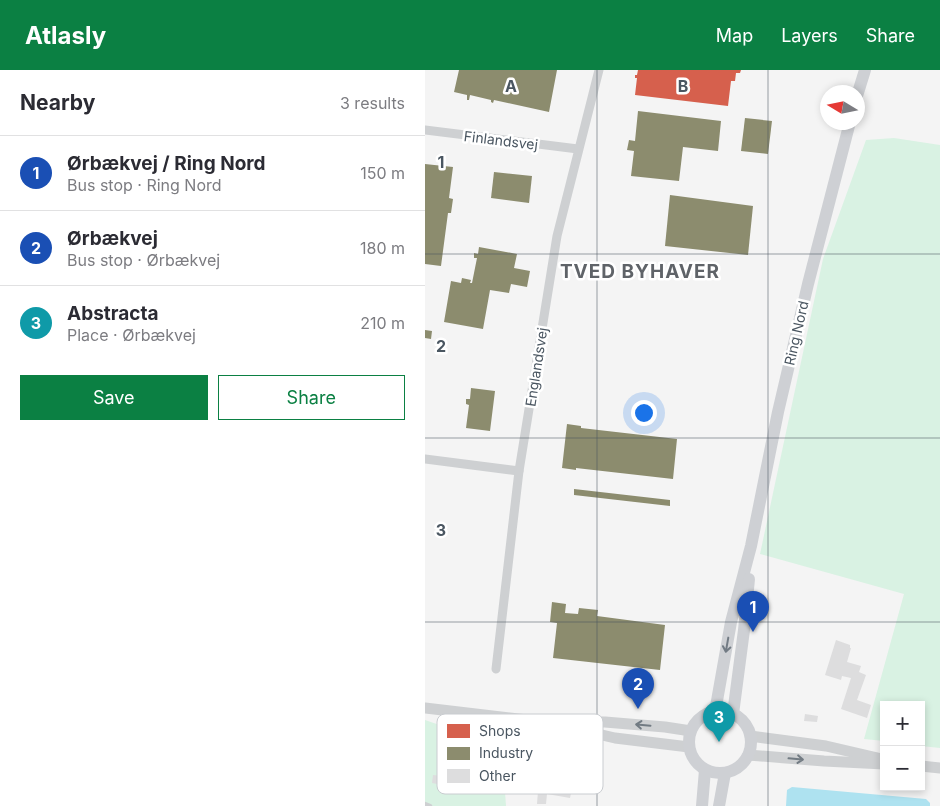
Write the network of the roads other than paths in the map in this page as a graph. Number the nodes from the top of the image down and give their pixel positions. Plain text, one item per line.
1 (599, 70) edge
2 (865, 70) edge
3 (860, 85) edge
4 (425, 130) edge
5 (848, 130) edge
6 (578, 149) junction
7 (425, 459) edge
8 (519, 471) junction
9 (751, 546) junction
10 (496, 669) dead end
11 (425, 708) edge
12 (715, 712) junction
13 (476, 714) edge
14 (733, 714) junction
15 (603, 722) edge
16 (691, 731) junction
17 (603, 735) edge
18 (750, 736) junction
19 (689, 747) junction
20 (748, 755) junction
21 (880, 758) edge
22 (880, 764) edge
23 (925, 766) edge
24 (940, 768) edge
25 (705, 770) junction
26 (725, 773) junction
27 (425, 804) edge
28 (430, 806) edge
29 (702, 806) edge
30 (719, 806) edge

1 - 6 street, Englandsvej
2 - 3 main road
4 - 6 street, Finlandsvej
5 - 9 main road, Ring Nord
6 - 8 street, Englandsvej
7 - 8 street
8 - 10 street, Englandsvej
9 -> 12 main road, Ring Nord
9 - 14 main road, Ring Nord
11 - 13 street
12 - 14 main road
12 - 16 main road
14 - 18 main road
16 -> 15 street
16 - 19 main road
17 - 19 street
18 - 20 main road
18 - 21 street
19 - 25 main road
20 -> 22 street
20 - 26 main road
23 - 24 street
25 - 26 main road
25 - 29 main road
26 - 30 main road
27 - 28 lane

